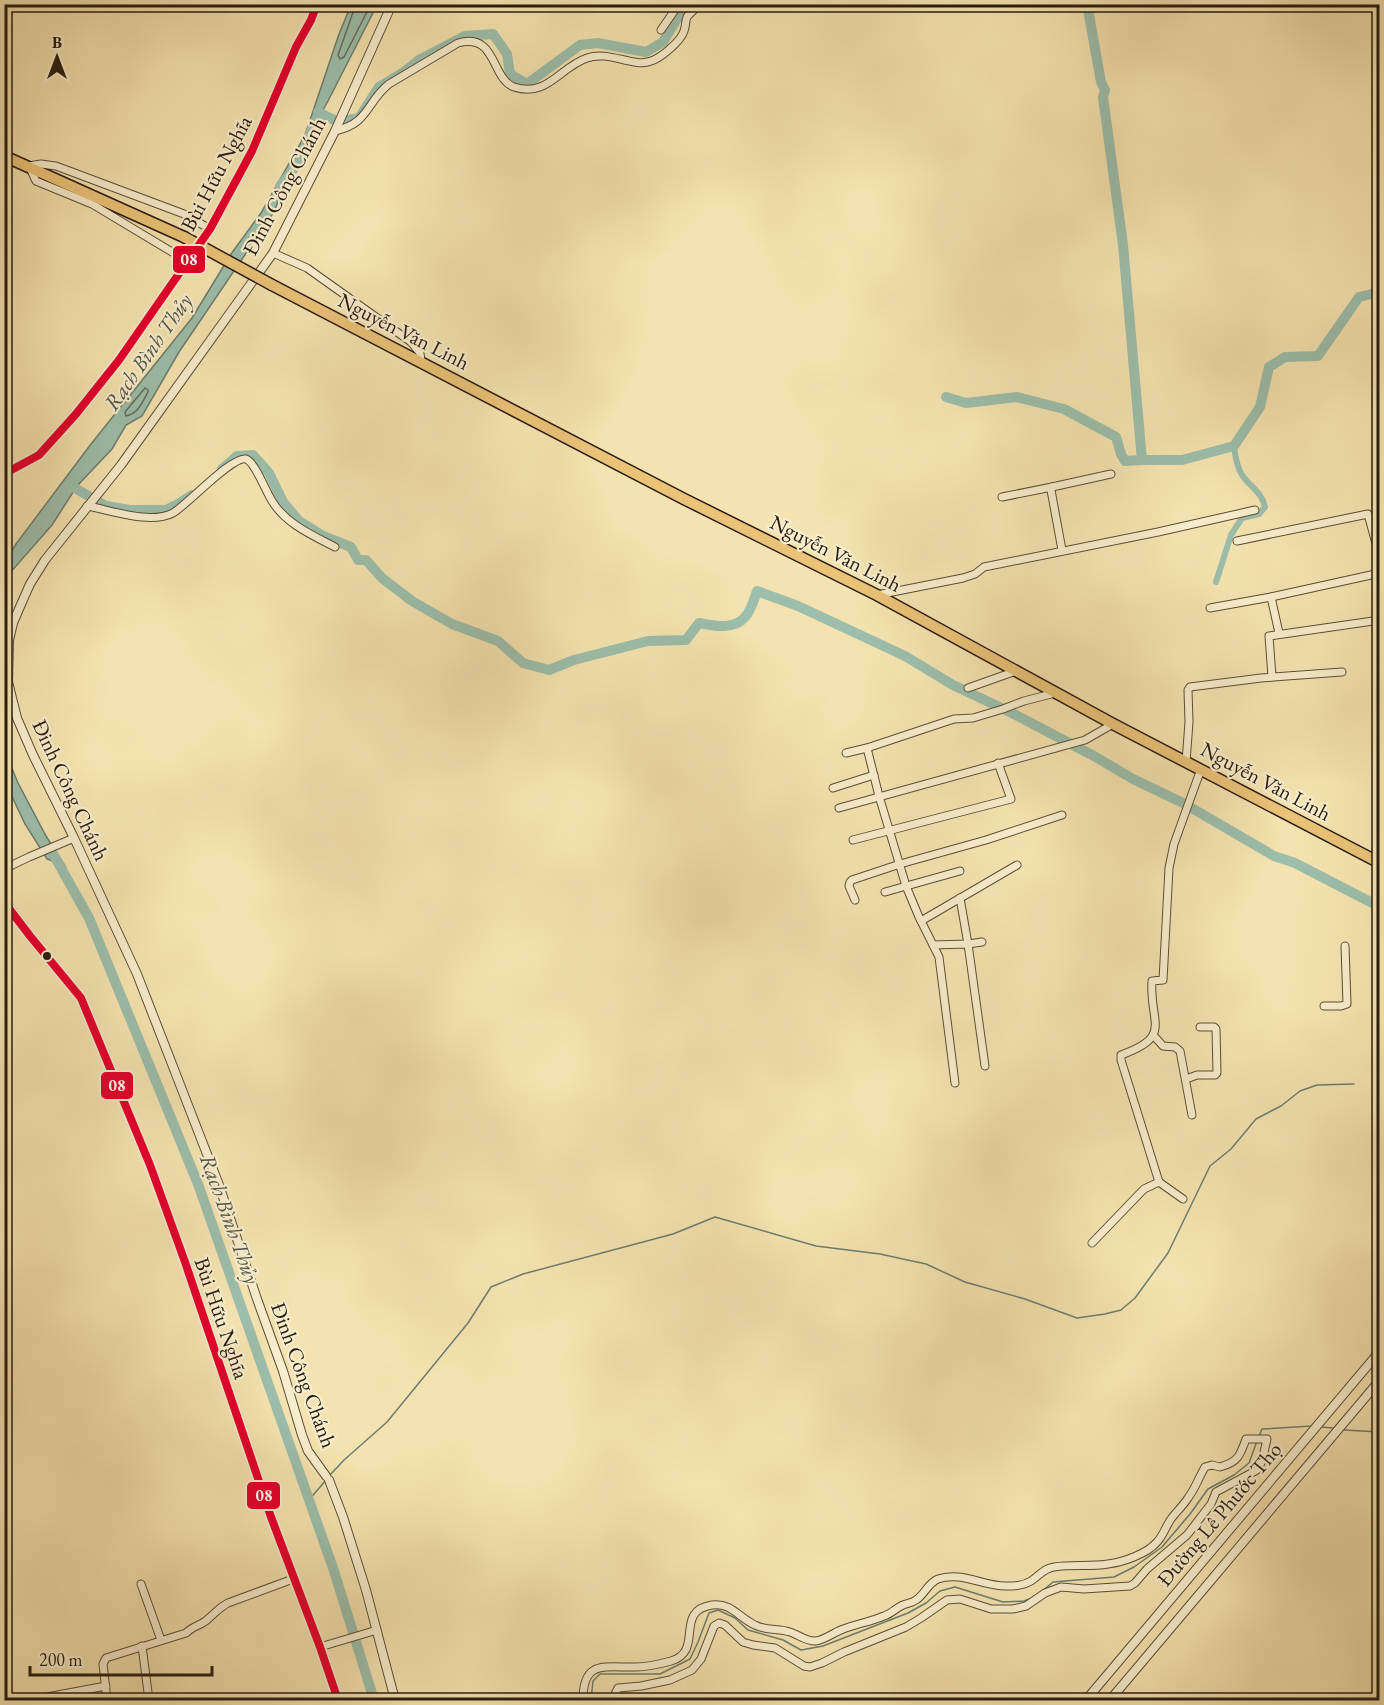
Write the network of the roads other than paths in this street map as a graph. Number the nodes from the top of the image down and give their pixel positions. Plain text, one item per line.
1 (317, 4) edge
2 (392, 4) edge
3 (679, 4) edge
4 (700, 5) edge
5 (661, 30) dead end
6 (338, 124) junction
7 (4, 156) edge
8 (29, 166) junction
9 (210, 229) junction
10 (273, 253) junction
11 (187, 261) junction
12 (421, 361) junction
13 (4, 474) edge
14 (1111, 474) dead end
15 (1052, 487) junction
16 (1002, 497) dead end
17 (87, 506) junction
18 (1255, 510) dead end
19 (1237, 542) dead end
20 (335, 546) dead end
21 (1062, 550) junction
22 (1380, 558) edge
23 (1380, 573) edge
24 (876, 595) junction
25 (1271, 597) junction
26 (1210, 609) dead end
27 (1380, 620) edge
28 (1279, 633) junction
29 (1016, 671) junction
30 (1342, 672) dead end
31 (1272, 677) junction
32 (968, 688) dead end
33 (1057, 692) junction
34 (1113, 724) junction
35 (867, 748) junction
36 (846, 753) dead end
37 (1186, 762) junction
38 (998, 763) junction
39 (1201, 769) junction
40 (874, 775) junction
41 (833, 788) dead end
42 (879, 796) junction
43 (839, 808) dead end
44 (1062, 815) dead end
45 (890, 831) junction
46 (75, 838) junction
47 (853, 840) dead end
48 (1380, 863) edge
49 (900, 864) junction
50 (1017, 865) dead end
51 (4, 869) edge
52 (960, 871) dead end
53 (906, 886) junction
54 (885, 892) dead end
55 (960, 898) junction
56 (855, 900) dead end
57 (4, 901) edge
58 (921, 921) junction
59 (982, 942) dead end
60 (968, 944) junction
61 (933, 945) junction
62 (1345, 946) dead end
63 (1324, 1006) dead end
64 (1200, 1027) dead end
65 (1154, 1036) junction
66 (985, 1066) dead end
67 (1186, 1079) junction
68 (955, 1083) dead end
69 (1192, 1114) dead end
70 (1159, 1182) junction
71 (1183, 1199) dead end
72 (1092, 1243) dead end
73 (1380, 1352) edge
74 (1380, 1380) edge
75 (1260, 1495) junction
76 (1274, 1506) junction
77 (294, 1579) junction
78 (141, 1584) dead end
79 (377, 1630) junction
80 (162, 1640) junction
81 (142, 1646) junction
82 (320, 1647) junction
83 (106, 1686) junction
84 (31, 1701) edge
85 (107, 1701) edge
86 (149, 1701) edge
87 (338, 1701) edge
88 (395, 1701) edge
89 (583, 1701) edge
90 (616, 1701) edge
91 (1086, 1701) edge
92 (1110, 1701) edge

1 - 9 main road, Bùi Hữu Nghĩa
2 - 6 street, Đinh Công Chánh
3 - 5 street
4 - 6 street
6 - 10 street, Đinh Công Chánh
7 - 8 highway
8 - 9 street
8 - 11 street
8 - 12 highway, Nguyễn Văn Linh, bridge
9 - 11 main road, Bùi Hữu Nghĩa
10 - 12 street
10 - 17 street, Đinh Công Chánh
11 - 13 main road, Bùi Hữu Nghĩa
12 - 24 highway, Nguyễn Văn Linh
14 - 15 street
15 - 16 street
15 - 21 street
17 - 20 street
17 - 46 street, Đinh Công Chánh
18 - 21 street
19 - 22 street
21 - 24 street
23 - 25 street
24 - 29 highway, Nguyễn Văn Linh
25 - 26 street
25 - 28 street
27 - 28 street
28 - 31 street
29 - 32 street
29 - 33 highway, Nguyễn Văn Linh
30 - 31 street
31 - 37 street
33 - 34 highway, Nguyễn Văn Linh
33 - 35 street
34 - 37 highway, Nguyễn Văn Linh
34 - 38 street
35 - 36 street
35 - 40 street
37 - 39 highway, Nguyễn Văn Linh
38 - 42 street
38 - 45 street
39 - 48 highway, Nguyễn Văn Linh
39 - 65 street
40 - 41 street
40 - 42 street
42 - 43 street
42 - 45 street
44 - 49 street
45 - 47 street
45 - 49 street
46 - 51 street
46 - 79 street, Đinh Công Chánh
49 - 53 street
49 - 56 street
50 - 55 street
52 - 53 street
53 - 54 street
53 - 58 street
55 - 58 street
55 - 60 street
57 - 77 main road, Bùi Hữu Nghĩa
58 - 61 street
59 - 60 street
60 - 61 street
60 - 66 street
61 - 68 street
62 - 63 street
64 - 67 street
65 - 67 street
65 - 70 street
67 - 69 street
70 - 71 street
70 - 72 street
73 - 75 street, Đường Lê Phước Thọ
74 - 76 street, Đường Lê Phước Thọ
75 - 76 street
75 - 91 street, Đường Lê Phước Thọ
76 - 92 street, Đường Lê Phước Thọ
77 - 80 street
77 - 82 main road, Bùi Hữu Nghĩa
78 - 80 street
79 - 82 street
79 - 88 street, Đinh Công Chánh
80 - 81 street
81 - 83 street
81 - 86 street
82 - 87 main road, Bùi Hữu Nghĩa
83 - 84 street
83 - 85 street
89 - 90 street

